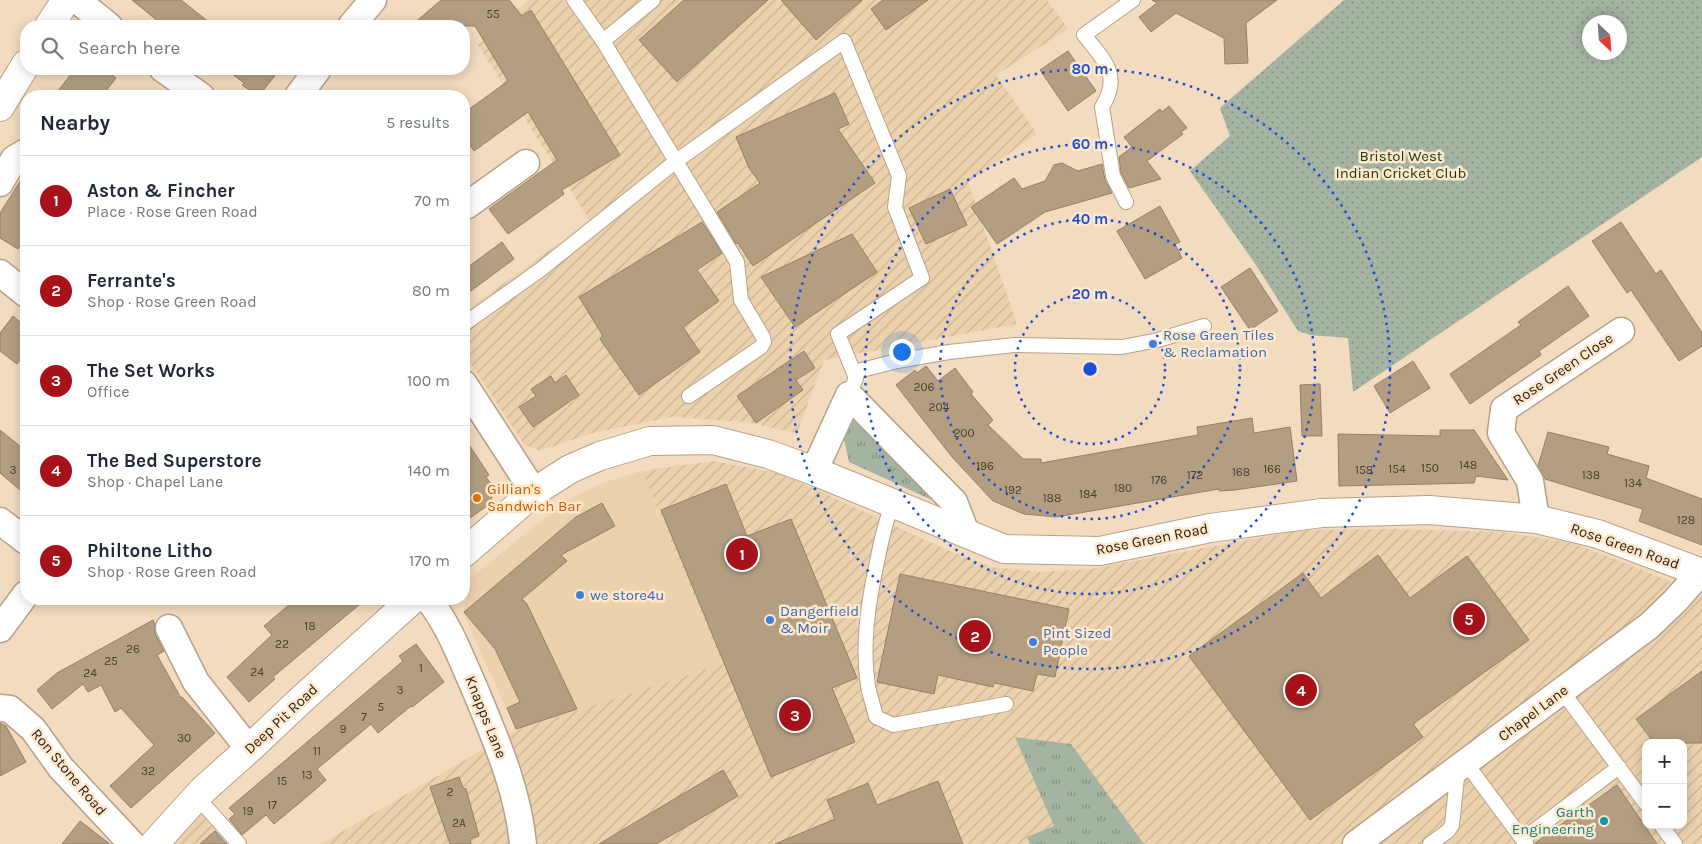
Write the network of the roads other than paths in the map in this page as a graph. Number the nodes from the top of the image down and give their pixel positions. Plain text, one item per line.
1 (66, 0) edge
2 (77, 0) edge
3 (373, 0) edge
4 (574, 0) edge
5 (653, 0) edge
6 (1133, 0) edge
7 (54, 20) edge
8 (102, 20) edge
9 (356, 20) edge
10 (602, 41) junction
11 (20, 74) edge
12 (171, 75) edge
13 (314, 75) edge
14 (193, 90) edge
15 (302, 90) edge
16 (0, 107) edge
17 (20, 156) edge
18 (675, 162) junction
19 (526, 163) dead end
20 (0, 183) edge
21 (1126, 202) dead end
22 (470, 211) edge
23 (0, 273) edge
24 (20, 289) edge
25 (470, 320) edge
26 (1204, 326) dead end
27 (1621, 330) dead end
28 (851, 383) junction
29 (470, 393) edge
30 (689, 396) dead end
31 (814, 471) junction
32 (534, 492) junction
33 (893, 503) junction
34 (1536, 519) junction
35 (0, 521) edge
36 (966, 533) junction
37 (20, 536) edge
38 (470, 548) edge
39 (1701, 572) edge
40 (20, 602) edge
41 (406, 605) edge
42 (433, 605) edge
43 (169, 628) dead end
44 (0, 629) edge
45 (1562, 691) junction
46 (1006, 704) dead end
47 (0, 708) edge
48 (250, 749) junction
49 (1462, 765) junction
50 (1618, 768) junction
51 (197, 797) junction
52 (1642, 799) edge
53 (1664, 829) edge
54 (1524, 842) edge
55 (132, 844) edge
56 (154, 844) edge
57 (239, 844) edge
58 (523, 844) edge
59 (1356, 844) edge
60 (1430, 844) edge
61 (1675, 844) edge

1 - 7 street
2 - 8 street
3 - 9 street
4 - 10 lane
5 - 10 lane
6 - 21 lane
10 - 18 lane
11 - 16 street
12 - 14 street
13 - 15 street
17 - 20 street
18 - 25 lane
18 - 28 lane
18 - 30 lane
19 - 22 street
23 - 24 street
26 - 28 lane
27 - 34 street, Rose Green Close
28 - 31 street
28 - 36 street
29 - 32 street
31 - 32 street, Rose Green Road
31 - 33 street, Rose Green Road
32 - 38 street
33 - 36 street, Rose Green Road
33 - 46 lane
34 - 36 street, Rose Green Road
34 - 39 street, Rose Green Road
35 - 37 street
39 - 45 street, Chapel Lane
40 - 44 street
41 - 48 street, Deep Pit Road
42 - 58 street, Knapps Lane
43 - 48 street
45 - 49 street, Chapel Lane
45 - 50 lane
47 - 55 street, Ron Stone Road
48 - 51 street, Deep Pit Road
49 - 54 lane
49 - 59 street, Chapel Lane
49 - 60 lane
50 - 52 lane
50 - 54 lane
51 - 56 street, Deep Pit Road
51 - 57 lane
53 - 61 lane

